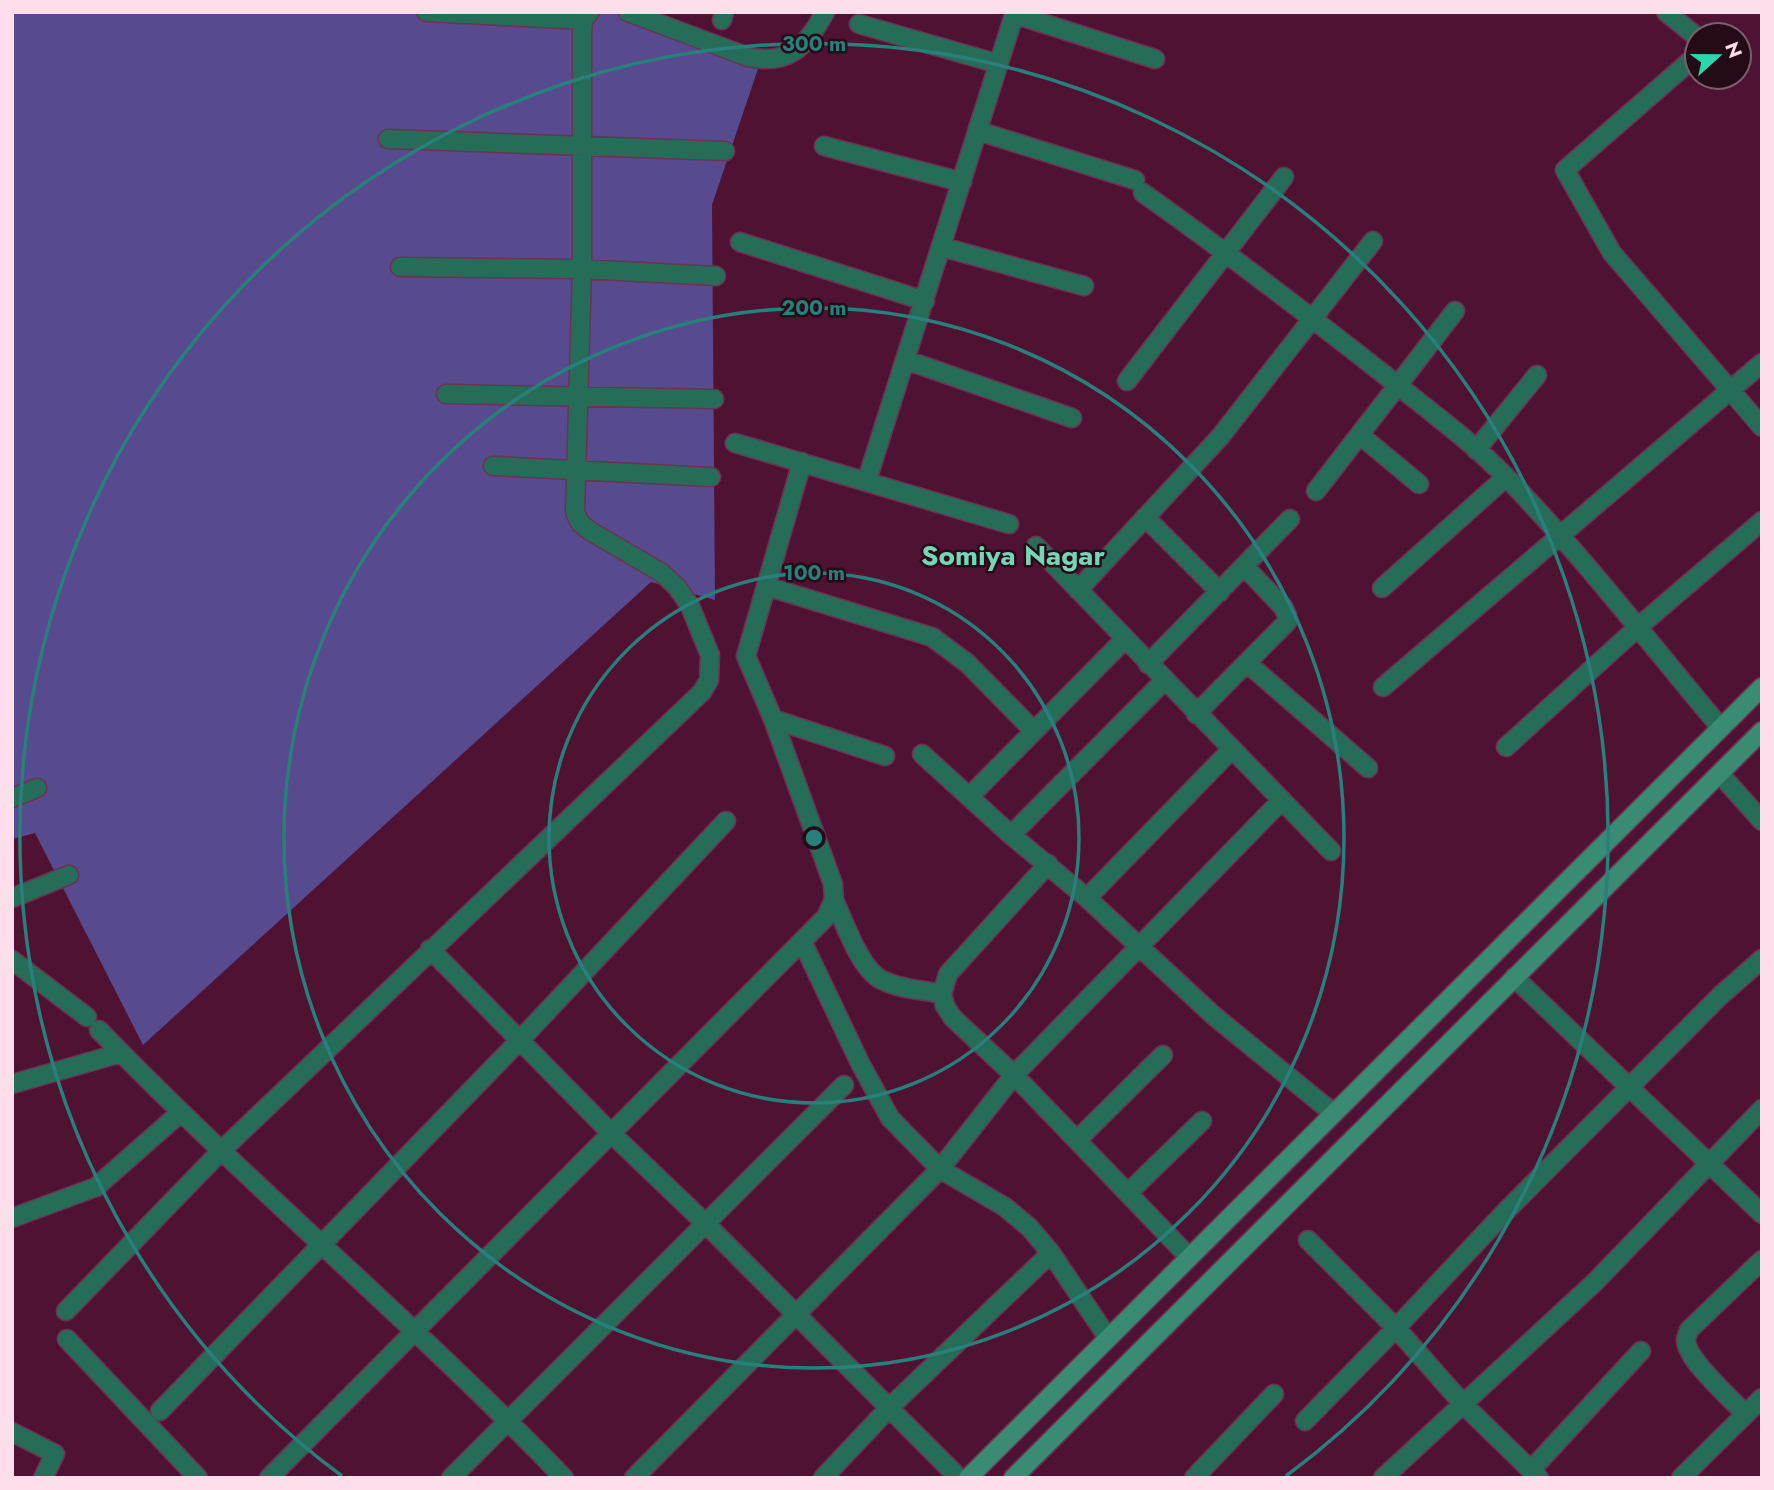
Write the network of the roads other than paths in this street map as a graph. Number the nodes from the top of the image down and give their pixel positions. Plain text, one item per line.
1 (426, 12) edge
2 (628, 12) edge
3 (825, 12) edge
4 (1666, 12) edge
5 (1015, 13) edge
6 (587, 16) edge
7 (859, 24) dead end
8 (1683, 26) edge
9 (1154, 58) dead end
10 (999, 64) junction
11 (1683, 67) edge
12 (978, 131) junction
13 (388, 139) dead end
14 (583, 146) junction
15 (824, 146) dead end
16 (725, 151) dead end
17 (1283, 177) dead end
18 (962, 182) junction
19 (1373, 241) dead end
20 (740, 242) dead end
21 (942, 247) junction
22 (1227, 252) junction
23 (400, 267) dead end
24 (582, 269) junction
25 (716, 276) dead end
26 (1084, 286) dead end
27 (925, 301) junction
28 (1455, 312) dead end
29 (1313, 318) junction
30 (906, 360) junction
31 (1762, 363) edge
32 (1537, 374) dead end
33 (1127, 381) dead end
34 (1398, 386) junction
35 (1730, 388) junction
36 (446, 394) dead end
37 (577, 397) junction
38 (714, 399) dead end
39 (1072, 418) dead end
40 (1762, 427) edge
41 (1360, 435) junction
42 (735, 443) dead end
43 (1476, 450) junction
44 (802, 462) junction
45 (493, 466) dead end
46 (575, 469) junction
47 (711, 477) dead end
48 (1506, 477) junction
49 (867, 481) junction
50 (1419, 484) dead end
51 (1316, 491) dead end
52 (1145, 517) junction
53 (1290, 519) dead end
54 (1762, 521) edge
55 (1009, 524) dead end
56 (1559, 536) junction
57 (1036, 546) dead end
58 (1244, 566) junction
59 (766, 586) junction
60 (1382, 588) dead end
61 (1078, 590) junction
62 (1220, 592) junction
63 (1637, 628) junction
64 (1125, 639) junction
65 (1247, 663) junction
66 (1148, 664) junction
67 (1164, 681) junction
68 (1383, 687) dead end
69 (1762, 687) edge
70 (1196, 713) junction
71 (774, 719) junction
72 (1721, 728) junction
73 (1034, 731) junction
74 (1762, 732) edge
75 (1506, 747) dead end
76 (1231, 749) junction
77 (922, 754) dead end
78 (885, 756) dead end
79 (1368, 768) dead end
80 (1720, 774) junction
81 (37, 788) dead end
82 (969, 797) junction
83 (12, 798) edge
84 (1282, 800) junction
85 (726, 821) dead end
86 (1762, 821) edge
87 (1010, 835) junction
88 (1331, 851) dead end
89 (1048, 864) junction
90 (69, 876) dead end
91 (12, 898) edge
92 (1087, 898) junction
93 (834, 900) junction
94 (802, 941) junction
95 (1138, 947) junction
96 (430, 949) junction
97 (1762, 959) edge
98 (12, 960) edge
99 (1514, 977) junction
100 (942, 994) junction
101 (521, 1039) junction
102 (121, 1053) junction
103 (1163, 1055) dead end
104 (1014, 1075) junction
105 (12, 1084) edge
106 (844, 1084) dead end
107 (1630, 1088) junction
108 (1762, 1110) edge
109 (180, 1113) junction
110 (1333, 1113) junction
111 (1202, 1121) dead end
112 (611, 1133) junction
113 (1077, 1140) junction
114 (221, 1151) junction
115 (1710, 1163) junction
116 (940, 1169) junction
117 (1128, 1193) junction
118 (1762, 1214) edge
119 (12, 1218) edge
120 (706, 1224) junction
121 (1308, 1240) dead end
122 (322, 1245) junction
123 (1051, 1253) junction
124 (1189, 1257) junction
125 (1762, 1260) edge
126 (66, 1311) dead end
127 (796, 1314) junction
128 (1396, 1328) junction
129 (414, 1331) junction
130 (1108, 1338) junction
131 (67, 1339) dead end
132 (1641, 1352) dead end
133 (1274, 1394) dead end
134 (1762, 1398) edge
135 (1464, 1405) junction
136 (890, 1407) junction
137 (160, 1410) dead end
138 (1745, 1414) junction
139 (508, 1419) junction
140 (1305, 1420) dead end
141 (12, 1432) edge
142 (1535, 1474) edge
143 (43, 1478) edge
144 (198, 1478) edge
145 (269, 1478) edge
146 (452, 1478) edge
147 (564, 1478) edge
148 (634, 1478) edge
149 (823, 1478) edge
150 (959, 1478) edge
151 (968, 1478) edge
152 (1013, 1478) edge
153 (1194, 1478) edge
154 (1383, 1478) edge
155 (1681, 1478) edge

1 - 6 street
2 - 3 street
4 - 8 street
5 - 9 street
5 - 10 street
6 - 14 street
7 - 10 street
10 - 12 street
11 - 35 street
12 - 18 street
12 - 22 street
13 - 14 street
14 - 16 street
14 - 24 street
15 - 18 street
17 - 22 street
18 - 21 street
19 - 29 street
20 - 27 street
21 - 26 street
21 - 27 street
22 - 29 street
22 - 33 street
23 - 24 street
24 - 25 street
24 - 37 street
27 - 30 street
28 - 34 street
29 - 34 street
29 - 52 street
30 - 39 street
30 - 49 street
31 - 35 street
32 - 43 street
34 - 41 street
34 - 43 street
35 - 40 street
35 - 56 street
36 - 37 street
37 - 38 street
37 - 46 street
41 - 50 street
41 - 51 street
42 - 44 street
43 - 48 street
44 - 49 street
44 - 59 street
45 - 46 street
46 - 47 street
46 - 96 street
48 - 56 street
48 - 60 street
49 - 55 street
52 - 61 street
52 - 62 street
53 - 58 street
54 - 63 street
56 - 63 street
56 - 68 street
57 - 61 street
58 - 62 street
58 - 65 street
59 - 71 street
59 - 73 street
61 - 64 street
62 - 66 street
63 - 72 street
63 - 75 street
64 - 66 street
64 - 73 street
65 - 70 street
65 - 79 street
66 - 67 street
67 - 70 street
67 - 87 street
69 - 72 main road
70 - 76 street
71 - 78 street
71 - 93 street
72 - 110 main road
73 - 82 street
74 - 80 main road
76 - 84 street
76 - 92 street
77 - 82 street
80 - 86 street
80 - 99 main road
81 - 83 street
82 - 87 street
84 - 88 street
84 - 95 street
85 - 101 street
87 - 89 street
89 - 92 street
89 - 100 street
90 - 91 street
92 - 95 street
93 - 94 street
93 - 100 street
94 - 112 street
94 - 116 street
95 - 104 street
95 - 110 street
96 - 101 street
96 - 114 street
97 - 107 street
98 - 102 street
99 - 107 street
99 - 152 main road
100 - 104 street
101 - 112 street
101 - 122 street
102 - 105 street
102 - 109 street
103 - 113 street
104 - 113 street
104 - 116 street
106 - 120 street
107 - 115 street
107 - 128 street
108 - 115 street
109 - 114 street
109 - 119 street
110 - 124 main road
111 - 117 street
112 - 120 street
112 - 129 street
113 - 117 street
114 - 122 street
114 - 126 street
115 - 118 street
115 - 135 street
116 - 123 street
116 - 127 street
117 - 124 street
120 - 127 street
120 - 139 street
121 - 128 street
122 - 129 street
122 - 137 street
123 - 130 street
123 - 136 street
124 - 130 main road
125 - 138 street
127 - 136 street
127 - 148 street
128 - 135 street
128 - 140 street
129 - 139 street
129 - 145 street
130 - 151 main road
131 - 144 street
132 - 142 street
133 - 153 street
134 - 138 street
135 - 142 street
135 - 154 street
136 - 149 street
136 - 150 street
138 - 155 street
139 - 146 street
139 - 147 street
141 - 143 street

